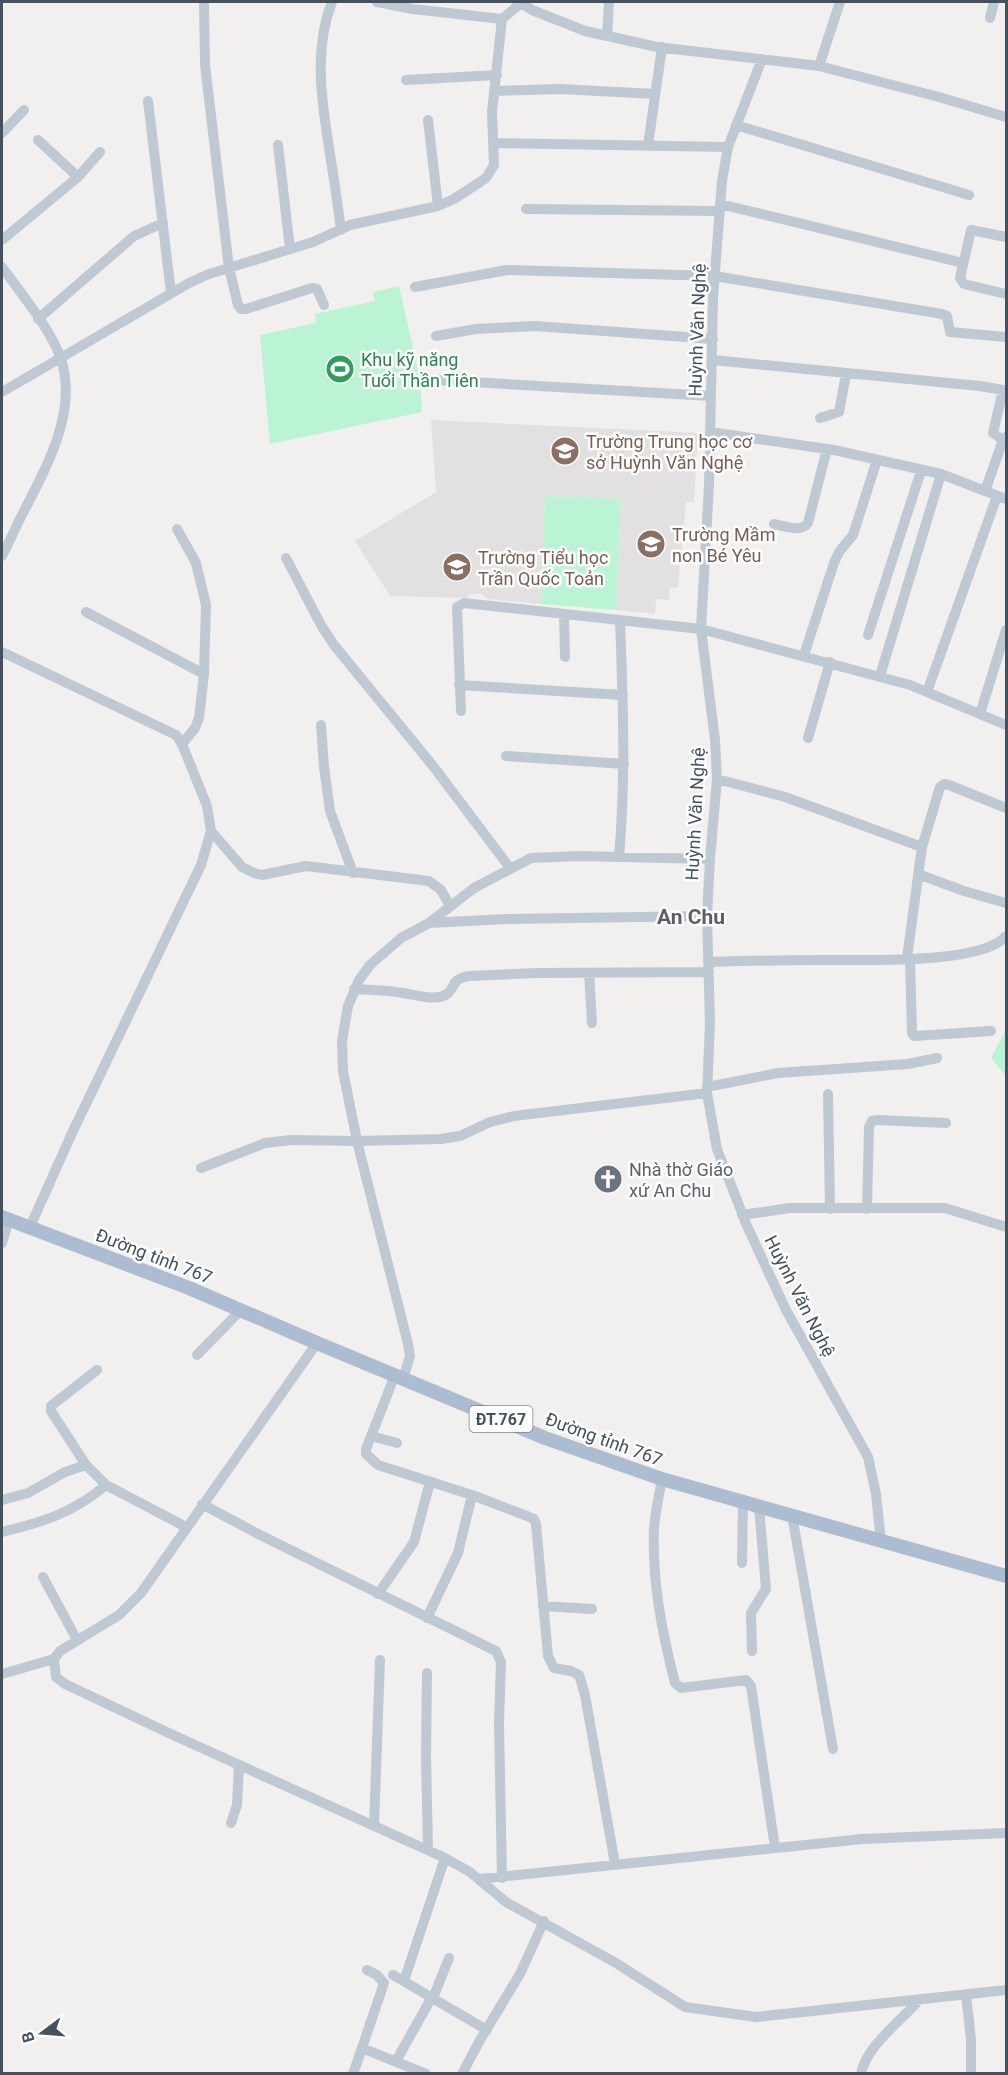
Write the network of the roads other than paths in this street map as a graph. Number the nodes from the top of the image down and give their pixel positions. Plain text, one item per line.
1 (204, 2) edge
2 (329, 2) edge
3 (377, 2) edge
4 (520, 2) edge
5 (544, 2) edge
6 (609, 2) edge
7 (840, 2) edge
8 (994, 2) edge
9 (542, 14) junction
10 (990, 18) dead end
11 (502, 19) junction
12 (607, 36) junction
13 (662, 47) junction
14 (762, 59) junction
15 (819, 66) junction
16 (497, 75) junction
17 (406, 80) dead end
18 (494, 91) junction
19 (656, 94) junction
20 (148, 101) dead end
21 (24, 110) dead end
22 (1006, 117) edge
23 (428, 120) dead end
24 (736, 125) junction
25 (2, 134) edge
26 (38, 140) dead end
27 (494, 143) junction
28 (278, 145) dead end
29 (648, 145) junction
30 (728, 147) junction
31 (100, 152) dead end
32 (78, 177) junction
33 (969, 195) dead end
34 (438, 206) junction
35 (720, 207) junction
36 (526, 209) dead end
37 (163, 223) junction
38 (341, 230) junction
39 (1006, 237) edge
40 (2, 240) edge
41 (290, 249) junction
42 (963, 263) junction
43 (229, 268) junction
44 (2, 270) edge
45 (715, 276) junction
46 (415, 287) dead end
47 (171, 292) junction
48 (1006, 294) edge
49 (324, 305) dead end
50 (38, 319) junction
51 (436, 336) dead end
52 (1006, 338) edge
53 (713, 339) junction
54 (60, 357) junction
55 (712, 360) junction
56 (846, 374) junction
57 (420, 379) dead end
58 (2, 392) edge
59 (711, 396) junction
60 (820, 417) dead end
61 (710, 432) junction
62 (1005, 438) edge
63 (827, 449) junction
64 (877, 460) junction
65 (921, 471) junction
66 (941, 474) junction
67 (986, 491) junction
68 (1002, 497) edge
69 (774, 524) dead end
70 (177, 529) dead end
71 (2, 556) edge
72 (286, 558) dead end
73 (86, 612) dead end
74 (564, 615) junction
75 (620, 620) junction
76 (701, 629) junction
77 (1006, 630) edge
78 (868, 635) dead end
79 (2, 652) edge
80 (804, 655) junction
81 (565, 657) dead end
82 (830, 662) junction
83 (204, 674) junction
84 (880, 676) junction
85 (459, 685) junction
86 (927, 692) junction
87 (623, 695) junction
88 (461, 711) dead end
89 (980, 714) junction
90 (321, 725) dead end
91 (1006, 725) edge
92 (808, 738) dead end
93 (182, 744) junction
94 (506, 756) dead end
95 (624, 764) junction
96 (717, 779) junction
97 (1006, 808) edge
98 (211, 831) junction
99 (922, 847) junction
100 (619, 857) junction
101 (710, 859) junction
102 (510, 868) junction
103 (353, 873) junction
104 (918, 874) junction
105 (1006, 903) edge
106 (450, 906) junction
107 (707, 916) junction
108 (429, 923) junction
109 (1006, 936) edge
110 (908, 959) junction
111 (709, 967) junction
112 (589, 973) junction
113 (354, 989) junction
114 (592, 1023) dead end
115 (991, 1031) dead end
116 (937, 1058) dead end
117 (707, 1090) junction
118 (828, 1094) dead end
119 (946, 1122) dead end
120 (357, 1142) junction
121 (201, 1168) dead end
122 (830, 1209) junction
123 (867, 1209) junction
124 (742, 1215) junction
125 (5, 1218) edge
126 (30, 1227) junction
127 (1006, 1227) edge
128 (2, 1243) edge
129 (241, 1310) junction
130 (317, 1343) junction
131 (197, 1355) dead end
132 (97, 1370) dead end
133 (399, 1377) junction
134 (371, 1436) junction
135 (397, 1443) dead end
136 (86, 1465) junction
137 (662, 1479) junction
138 (429, 1482) junction
139 (106, 1485) junction
140 (472, 1495) junction
141 (2, 1500) edge
142 (743, 1502) junction
143 (202, 1504) junction
144 (759, 1507) junction
145 (792, 1515) junction
146 (186, 1527) junction
147 (2, 1532) edge
148 (881, 1541) junction
149 (742, 1563) dead end
150 (1006, 1576) edge
151 (43, 1577) dead end
152 (378, 1594) junction
153 (543, 1606) junction
154 (592, 1610) dead end
155 (427, 1618) junction
156 (77, 1640) junction
157 (752, 1650) dead end
158 (54, 1659) junction
159 (380, 1660) dead end
160 (427, 1673) dead end
161 (2, 1674) edge
162 (833, 1749) dead end
163 (238, 1765) junction
164 (231, 1823) dead end
165 (374, 1826) junction
166 (1006, 1833) edge
167 (775, 1848) junction
168 (428, 1850) junction
169 (445, 1858) junction
170 (615, 1864) junction
171 (502, 1878) junction
172 (479, 1879) junction
173 (544, 1921) junction
174 (449, 1958) dead end
175 (367, 1970) dead end
176 (393, 1975) dead end
177 (404, 1981) junction
178 (1006, 1990) edge
179 (966, 1994) junction
180 (432, 1997) junction
181 (920, 1999) junction
182 (487, 2030) junction
183 (362, 2048) junction
184 (396, 2061) junction
185 (353, 2073) edge
186 (426, 2073) edge
187 (462, 2073) edge
188 (861, 2073) edge
189 (971, 2073) edge

1 - 43 street
2 - 38 street
3 - 11 street
4 - 9 street
4 - 11 street
5 - 9 street
6 - 12 street
7 - 15 street
8 - 10 street
9 - 12 street
11 - 16 street
12 - 13 street
13 - 14 street
13 - 19 street
14 - 15 street
14 - 24 street, Huỳnh Văn Nghệ
15 - 22 street
16 - 17 street
16 - 18 street
18 - 19 street
18 - 27 street
19 - 29 street
20 - 37 street
21 - 25 street
23 - 34 street
24 - 30 street, Huỳnh Văn Nghệ
24 - 33 street
26 - 32 street
27 - 29 street
27 - 34 street
28 - 41 street
29 - 30 street
30 - 35 street, Huỳnh Văn Nghệ
31 - 32 street
32 - 40 street
34 - 38 street
35 - 36 street
35 - 42 street
35 - 45 street, Huỳnh Văn Nghệ
37 - 47 street
37 - 50 street
38 - 41 street
39 - 42 street
41 - 43 street
42 - 48 street
43 - 47 street
43 - 49 street
44 - 50 street
45 - 46 street
45 - 52 street
45 - 53 street, Huỳnh Văn Nghệ
47 - 54 street
50 - 54 street
51 - 53 street
53 - 55 street, Huỳnh Văn Nghệ
54 - 58 street
54 - 71 street
55 - 56 street
55 - 59 street, Huỳnh Văn Nghệ
56 - 60 street
56 - 62 street
57 - 59 street
59 - 61 street, Huỳnh Văn Nghệ
61 - 63 street
61 - 76 street, Huỳnh Văn Nghệ
62 - 67 street
63 - 64 street
63 - 69 street
64 - 65 street
64 - 80 street
65 - 66 street
65 - 78 street
66 - 67 street
66 - 84 street
67 - 68 street
68 - 86 street
70 - 83 street
72 - 102 street
73 - 83 street
74 - 75 street
74 - 81 street
74 - 85 street
75 - 76 street
75 - 87 street
76 - 80 street
76 - 96 street, Huỳnh Văn Nghệ
77 - 89 street
79 - 93 street
80 - 82 street
82 - 84 street
82 - 92 street
83 - 93 street
84 - 86 street
85 - 87 street
85 - 88 street
86 - 89 street
87 - 95 street
89 - 91 street
90 - 103 street
93 - 98 street
94 - 95 street
95 - 100 street
96 - 99 street
96 - 101 street, Huỳnh Văn Nghệ
97 - 99 street
98 - 103 street
98 - 126 street
99 - 104 street
100 - 101 street
100 - 102 street
101 - 107 street, Huỳnh Văn Nghệ
102 - 106 street
103 - 106 street
104 - 105 street
104 - 110 street
106 - 108 street
107 - 108 street
107 - 111 street, Huỳnh Văn Nghệ
108 - 113 street
109 - 110 street
110 - 111 street
110 - 115 street
111 - 112 street
111 - 117 street, Huỳnh Văn Nghệ
112 - 113 street
112 - 114 street
113 - 120 street
116 - 117 street
117 - 120 street
117 - 124 street, Huỳnh Văn Nghệ
118 - 122 street
119 - 123 street
120 - 121 street
120 - 133 street
122 - 123 street
122 - 124 street
123 - 127 street
124 - 148 street, Huỳnh Văn Nghệ
125 - 126 main road, Đường tỉnh 767 / ĐT.767
125 - 128 street
126 - 129 main road, Đường tỉnh 767 / ĐT.767
129 - 130 main road, Đường tỉnh 767 / ĐT.767
129 - 131 street
130 - 133 main road, Đường tỉnh 767 / ĐT.767
130 - 143 street
132 - 136 street
133 - 134 street
133 - 137 main road, Đường tỉnh 767 / ĐT.767
134 - 135 street
134 - 138 street
136 - 139 street
136 - 141 street
137 - 142 main road, Đường tỉnh 767 / ĐT.767
137 - 167 street
138 - 140 street
138 - 152 street
139 - 146 street
139 - 147 street
140 - 153 street
140 - 155 street
142 - 144 main road, Đường tỉnh 767 / ĐT.767
142 - 149 street
143 - 146 street
143 - 152 street
144 - 145 main road, Đường tỉnh 767 / ĐT.767
144 - 157 street
145 - 148 main road, Đường tỉnh 767 / ĐT.767
145 - 162 street
146 - 156 street
148 - 150 main road, Đường tỉnh 767 / ĐT.767
151 - 156 street
152 - 155 street
153 - 154 street
153 - 170 street
155 - 171 street
156 - 158 street
158 - 161 street
158 - 163 street
159 - 165 street
160 - 168 street
163 - 164 street
163 - 165 street
165 - 168 street
166 - 167 street
167 - 170 street
168 - 169 street
169 - 172 street
169 - 177 street
170 - 171 street
171 - 172 street
172 - 173 street
173 - 181 street
173 - 182 street
174 - 180 street
175 - 183 street
176 - 177 street
177 - 180 street
178 - 179 street
179 - 181 street
179 - 189 street
180 - 182 street
180 - 184 street
181 - 188 street
182 - 187 street
183 - 184 street
183 - 185 street
184 - 186 street

